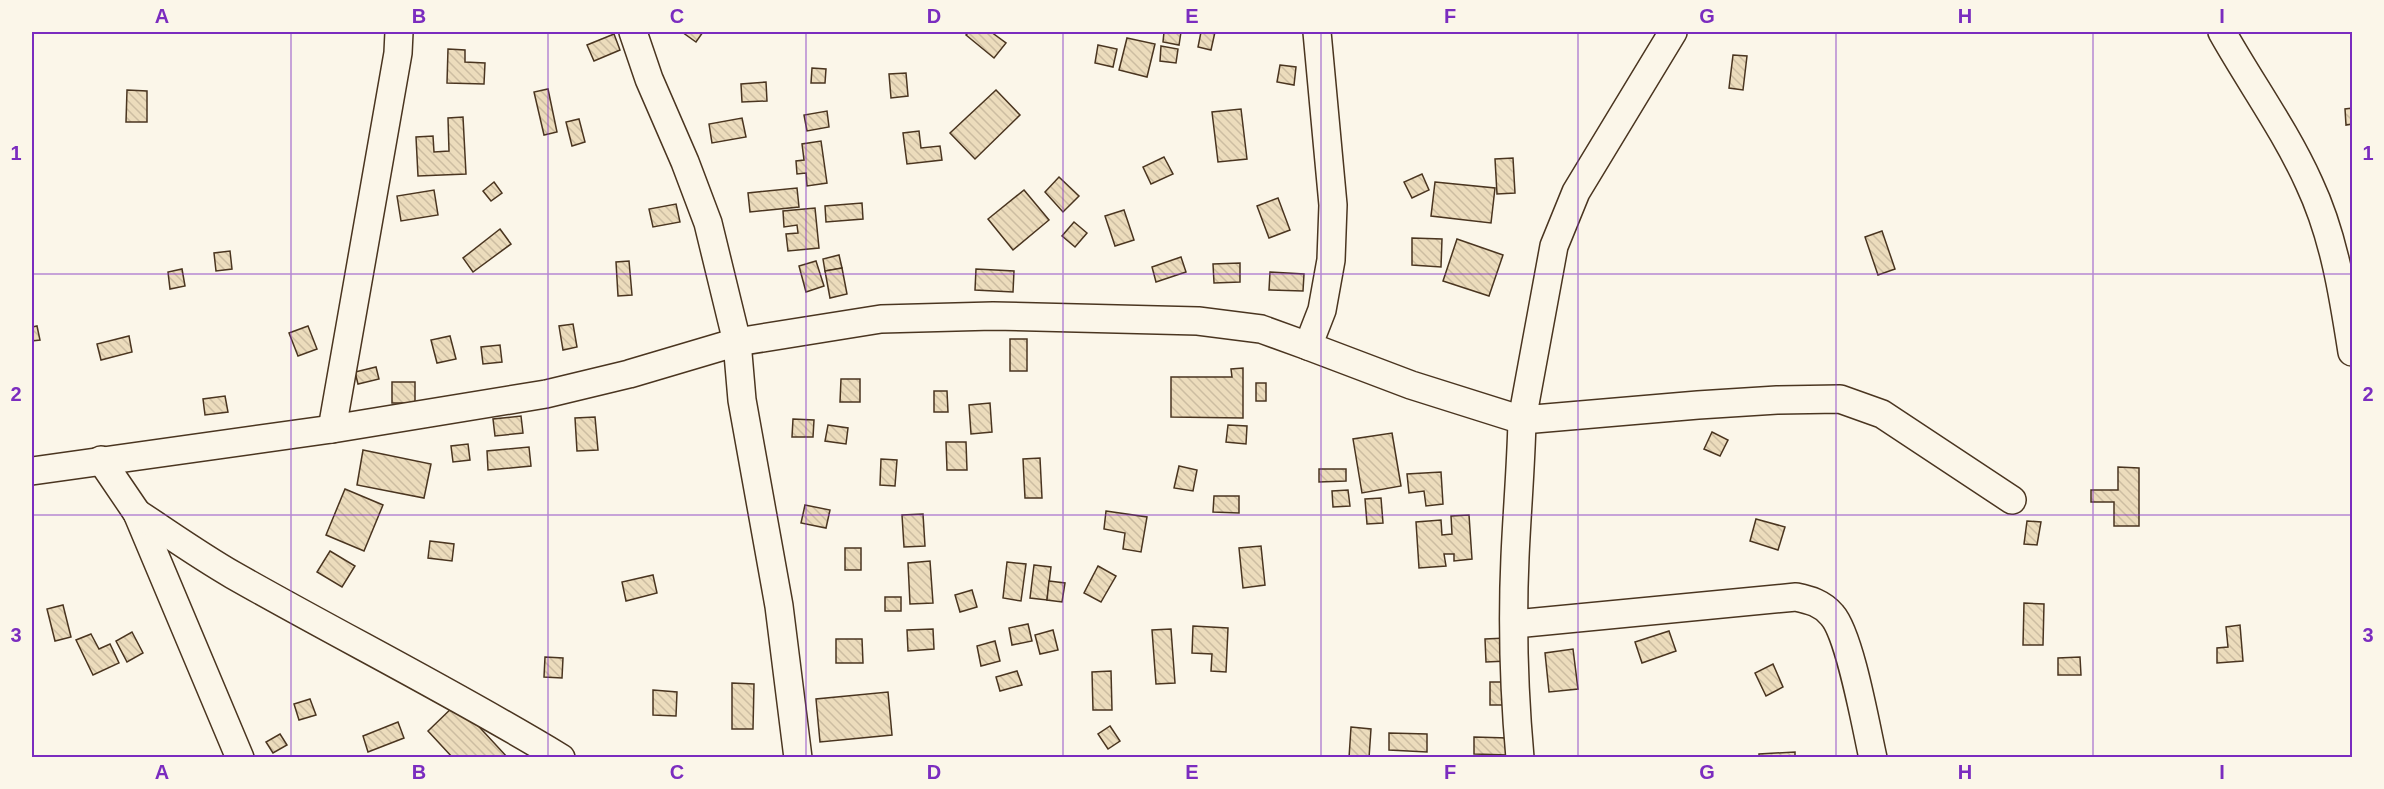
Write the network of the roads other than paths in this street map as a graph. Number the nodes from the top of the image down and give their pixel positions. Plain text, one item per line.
1 (399, 32) edge
2 (633, 32) edge
3 (1317, 32) edge
4 (1672, 32) edge
5 (2222, 32) edge
6 (738, 342) junction
7 (1308, 346) junction
8 (2352, 352) edge
9 (1521, 420) junction
10 (332, 429) junction
11 (101, 460) junction
12 (32, 471) edge
13 (2012, 500) dead end
14 (137, 513) junction
15 (1515, 624) junction
16 (240, 758) edge
17 (561, 758) edge
18 (798, 758) edge
19 (1520, 758) edge
20 (1873, 758) edge

1 - 10 street
2 - 6 street
3 - 7 street
4 - 9 street
5 - 8 street
6 - 7 street
6 - 10 street
6 - 18 street
7 - 9 street
9 - 13 street
9 - 15 street
10 - 11 street
11 - 12 street
11 - 14 street
14 - 16 street
14 - 17 street
15 - 19 street
15 - 20 street

